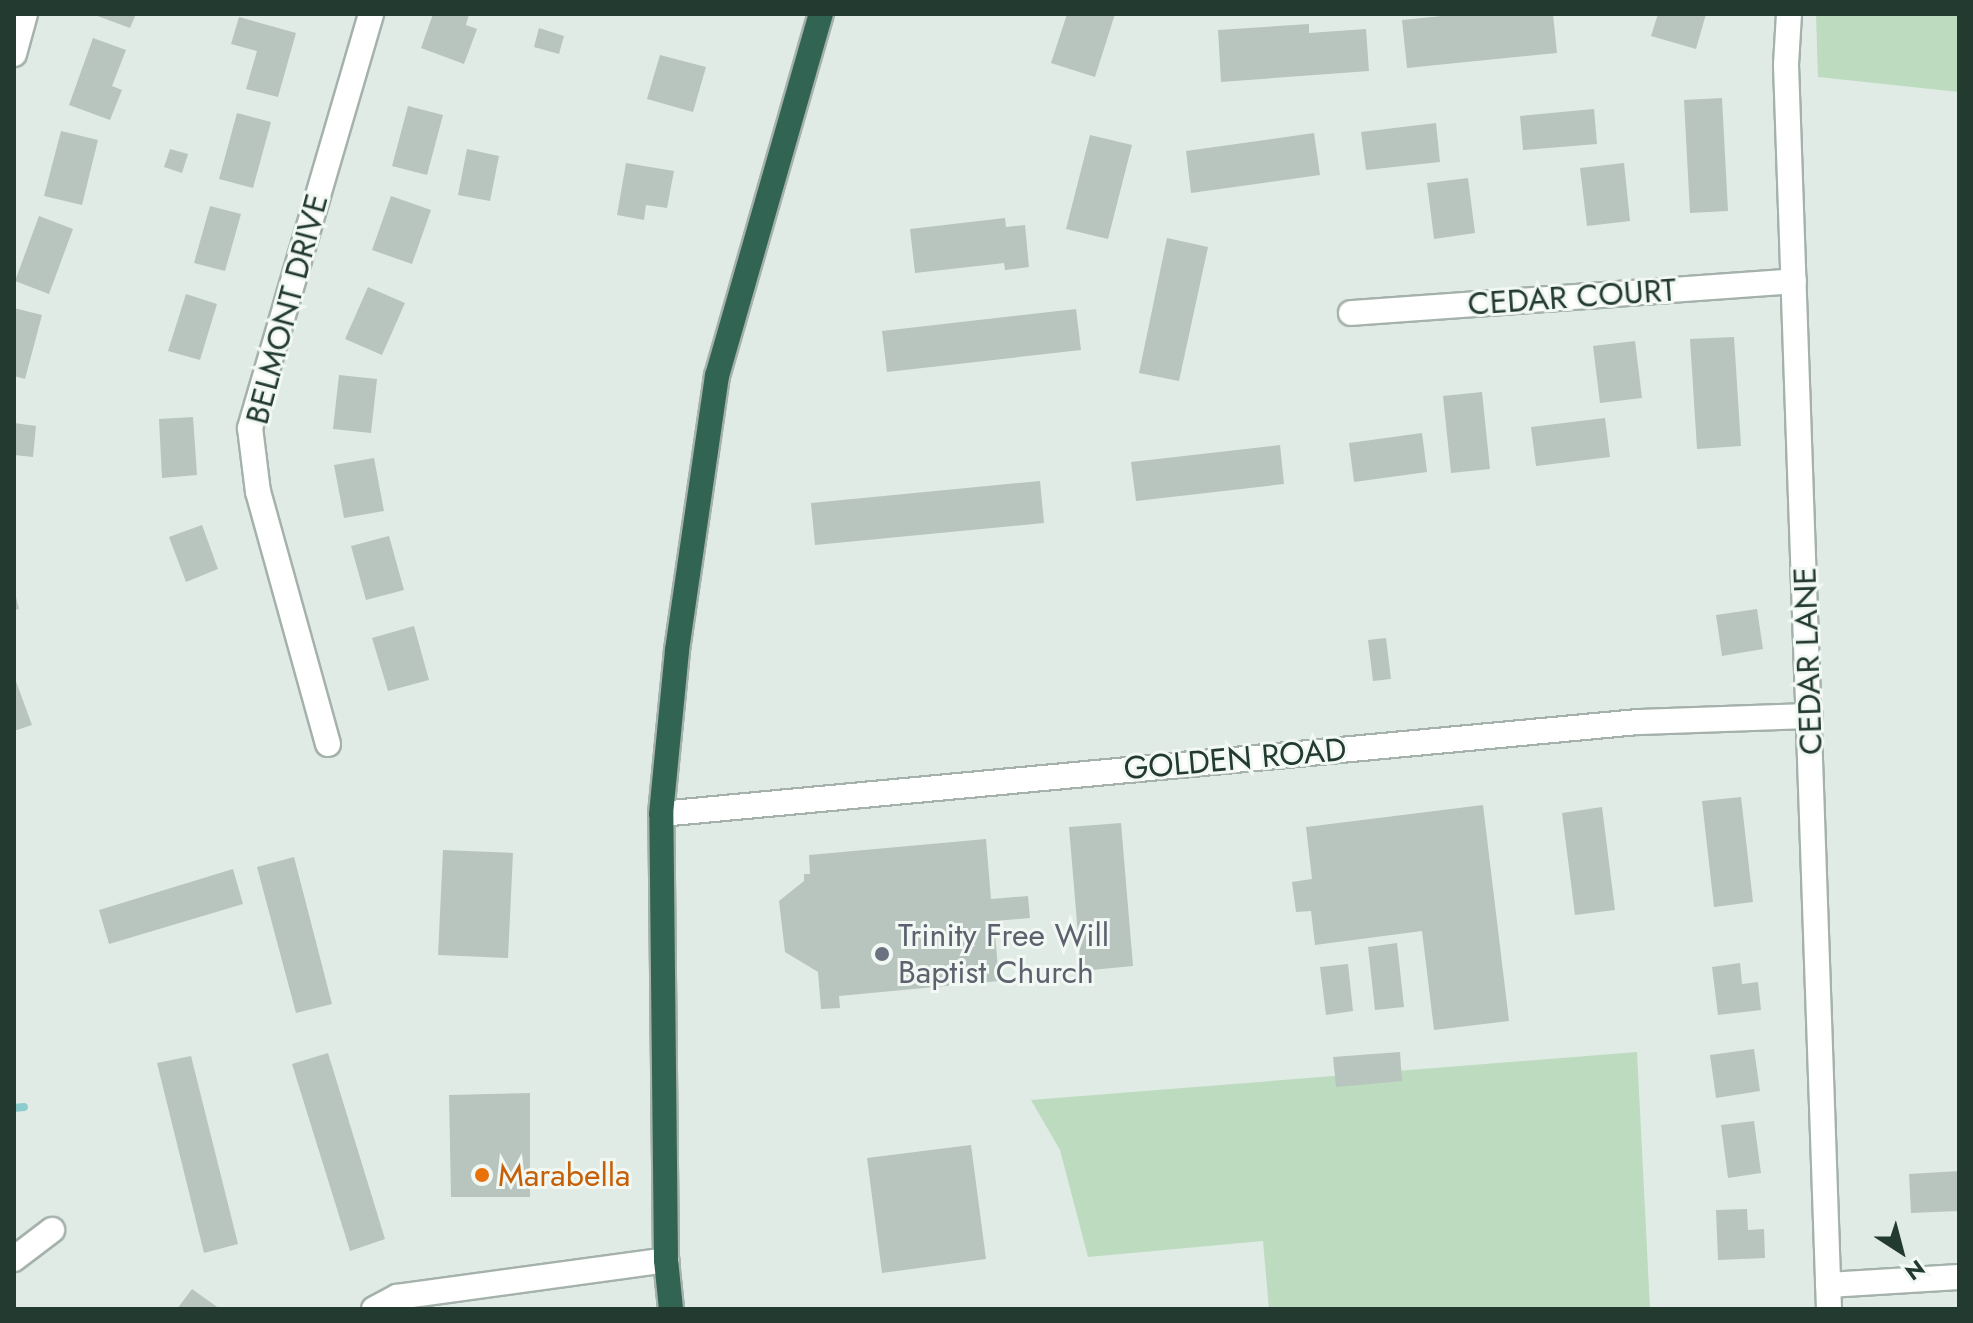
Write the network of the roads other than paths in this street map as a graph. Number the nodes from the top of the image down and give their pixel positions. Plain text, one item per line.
1 (25, 14) edge
2 (371, 14) edge
3 (821, 14) edge
4 (1789, 14) edge
5 (14, 54) edge
6 (1794, 281) junction
7 (1351, 313) dead end
8 (1810, 716) junction
9 (328, 744) dead end
10 (661, 814) junction
11 (52, 1230) dead end
12 (14, 1259) edge
13 (666, 1260) junction
14 (1959, 1277) edge
15 (1828, 1297) edge
16 (374, 1309) edge
17 (671, 1309) edge

1 - 5 street
2 - 9 street, BELMONT DRIVE
3 - 10 highway
4 - 6 street, CEDAR LANE
6 - 7 street, CEDAR COURT
6 - 8 street, CEDAR LANE
8 - 10 street, GOLDEN ROAD
8 - 15 street, CEDAR LANE
10 - 13 highway
11 - 12 street
13 - 16 street
13 - 17 highway
14 - 15 street

